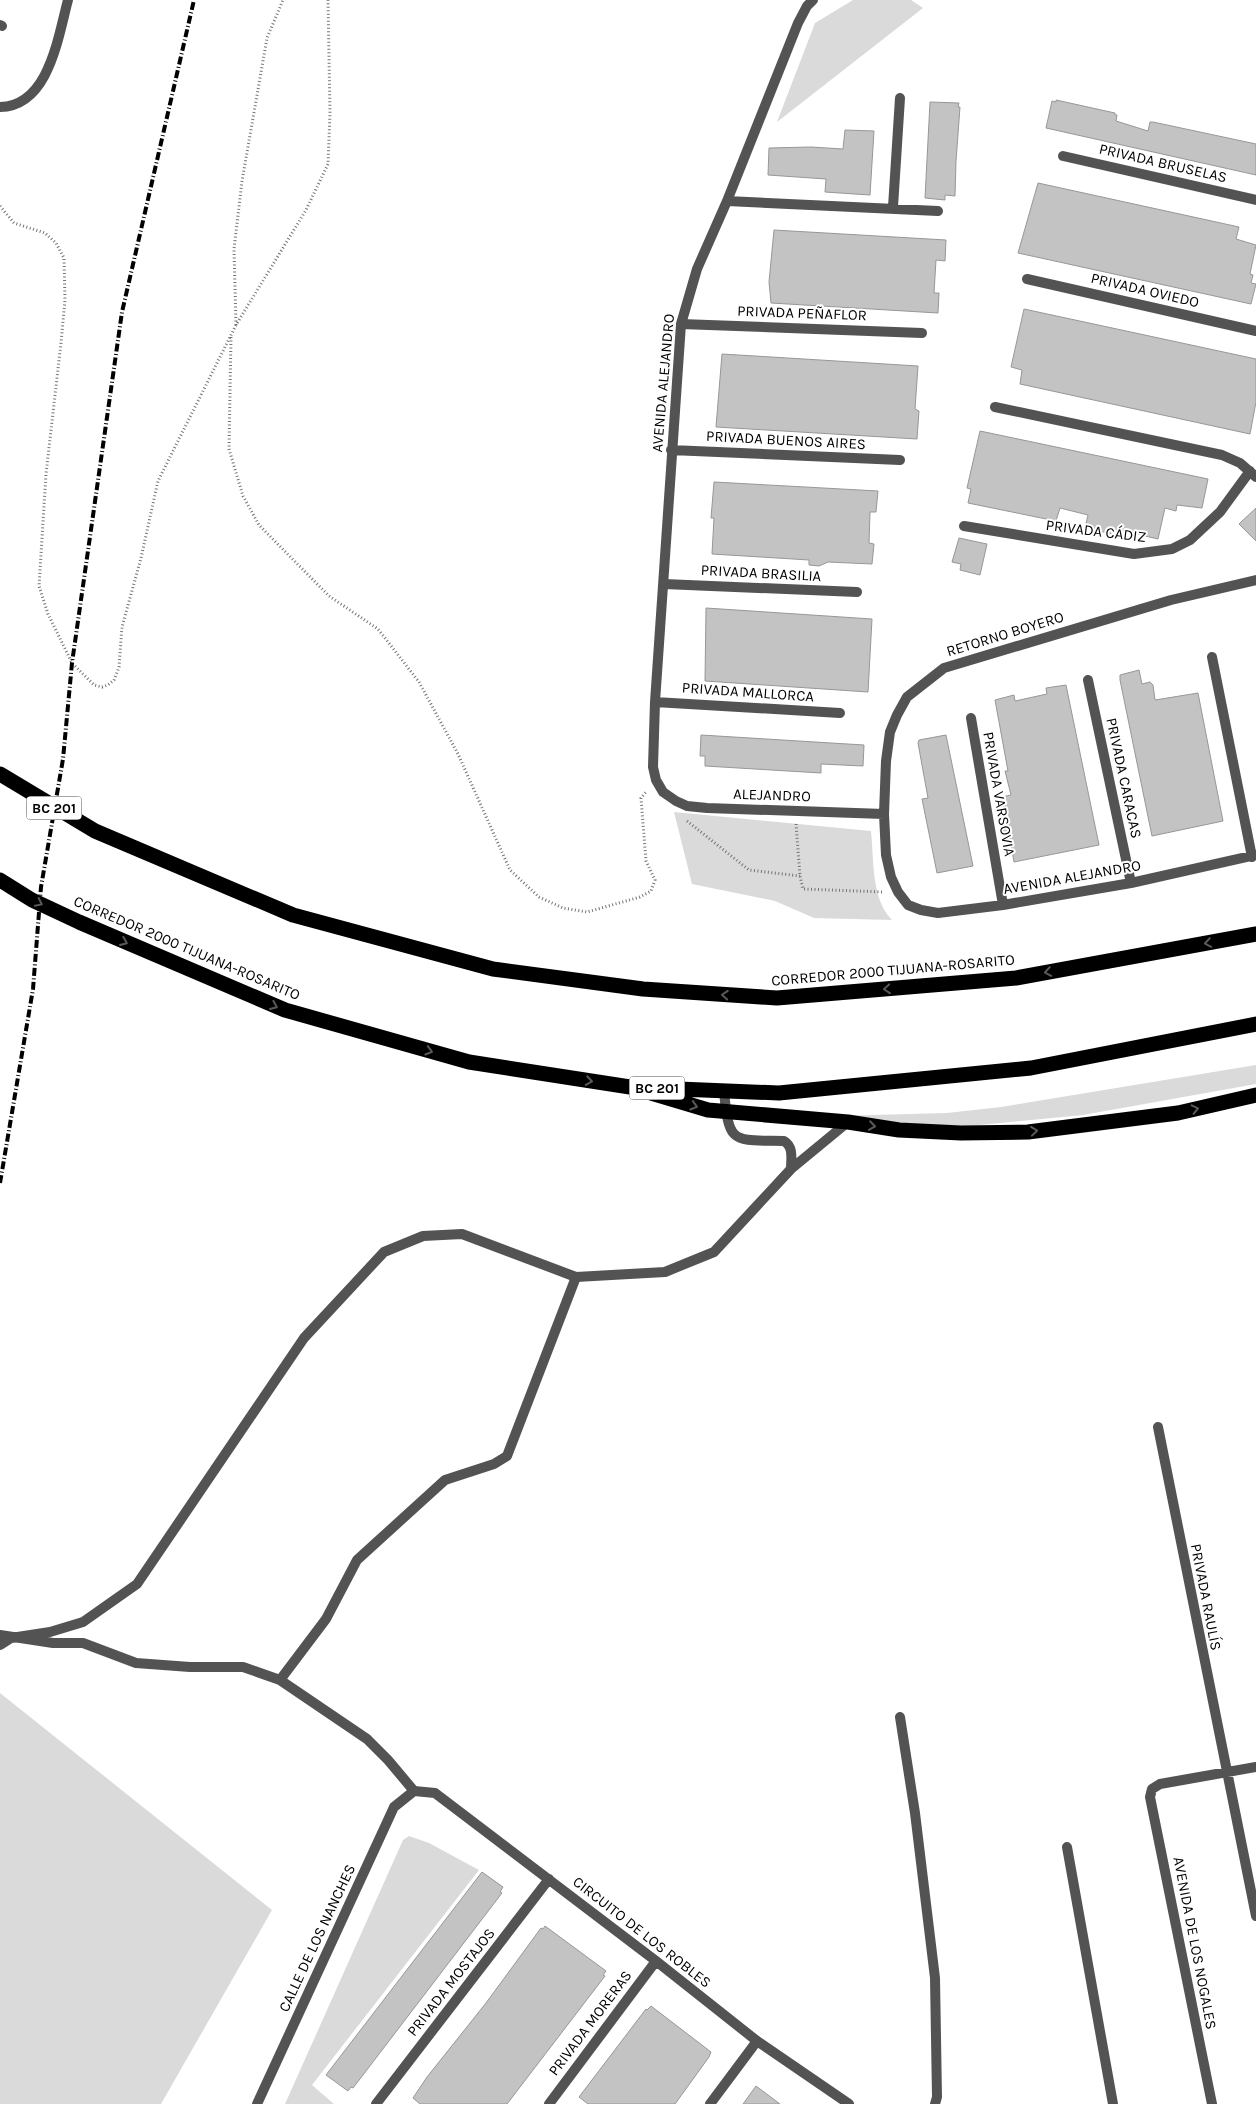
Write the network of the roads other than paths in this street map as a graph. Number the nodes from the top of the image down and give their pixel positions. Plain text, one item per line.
1 (68, 0) edge
2 (813, 0) edge
3 (900, 98) dead end
4 (3, 107) edge
5 (1063, 156) dead end
6 (1256, 200) edge
7 (727, 201) junction
8 (893, 208) junction
9 (938, 210) dead end
10 (1027, 278) dead end
11 (681, 324) junction
12 (1256, 331) edge
13 (922, 332) dead end
14 (995, 406) dead end
15 (671, 450) junction
16 (900, 460) dead end
17 (1253, 474) edge
18 (964, 526) dead end
19 (1256, 580) edge
20 (664, 584) junction
21 (857, 592) dead end
22 (1212, 657) dead end
23 (1088, 680) dead end
24 (655, 702) junction
25 (840, 713) dead end
26 (971, 718) dead end
27 (0, 774) edge
28 (663, 792) joint
29 (884, 814) junction
30 (1254, 856) edge
31 (0, 880) edge
32 (1131, 883) junction
33 (898, 892) joint
34 (1002, 905) junction
35 (1256, 934) edge
36 (1256, 1024) edge
37 (630, 1087) junction
38 (724, 1091) junction
39 (1256, 1095) edge
40 (726, 1111) junction
41 (848, 1122) junction
42 (792, 1169) junction
43 (576, 1277) junction
44 (1158, 1427) dead end
45 (0, 1635) edge
46 (11, 1638) junction
47 (0, 1644) edge
48 (280, 1680) junction
49 (900, 1717) dead end
50 (1256, 1767) edge
51 (1226, 1773) junction
52 (414, 1791) junction
53 (1067, 1847) dead end
54 (549, 1879) junction
55 (1256, 1916) edge
56 (656, 1961) junction
57 (757, 2041) junction
58 (257, 2104) edge
59 (376, 2104) edge
60 (549, 2104) edge
61 (710, 2104) edge
62 (849, 2104) edge
63 (935, 2104) edge
64 (1113, 2104) edge
65 (1212, 2104) edge

1 - 4 street
2 - 7 street, AVENIDA ALEJANDRO
3 - 8 street
5 - 6 street, PRIVADA BRUSELAS
7 - 8 street
7 - 11 street, AVENIDA ALEJANDRO
8 - 9 street
10 - 12 street, PRIVADA OVIEDO
11 - 13 street, PRIVADA PEÑAFLOR
11 - 15 street, AVENIDA ALEJANDRO
14 - 17 street, PRIVADA CÁDIZ
15 - 16 street, PRIVADA BUENOS AIRES
15 - 20 street, AVENIDA ALEJANDRO
17 - 18 street, PRIVADA CÁDIZ
19 - 29 street, RETORNO BOYERO
20 - 21 street, PRIVADA BRASILIA
20 - 24 street, AVENIDA ALEJANDRO
22 - 30 street
23 - 32 street, PRIVADA CARACAS
24 - 25 street, PRIVADA MALLORCA
24 - 28 street, AVENIDA ALEJANDRO
26 - 34 street, PRIVADA VARSOVIA
35 -> 27 highway, CORREDOR 2000 TIJUANA-ROSARITO / BC 201
28 - 29 street, ALEJANDRO
29 - 33 street, RETORNO BOYERO
30 - 32 street, AVENIDA ALEJANDRO
31 -> 37 highway, CORREDOR 2000 TIJUANA-ROSARITO / BC 201
32 - 34 street, AVENIDA ALEJANDRO
33 - 34 street, AVENIDA ALEJANDRO
36 - 38 highway, CORREDOR 2000 TIJUANA-ROSARITO / BC 201
37 - 38 highway, CORREDOR 2000 TIJUANA-ROSARITO / BC 201
37 -> 40 highway
38 - 40 street
41 -> 39 highway
40 - 41 highway
40 - 42 street
41 - 42 street
42 - 43 street
43 - 46 street
43 - 48 street
44 - 51 street, PRIVADA RAULÍS
45 - 46 street
46 - 47 street
46 - 48 street
48 - 52 street
49 - 63 street
50 - 51 street
51 - 55 street, PRIVADA RAULÍS
51 - 65 street, AVENIDA DE LOS NOGALES
52 - 54 street, CIRCUITO DE LOS ROBLES
52 - 58 street, CALLE DE LOS NANCHES
53 - 64 street
54 - 56 street, CIRCUITO DE LOS ROBLES
54 - 59 street, PRIVADA MOSTAJOS
56 - 57 street, CIRCUITO DE LOS ROBLES
56 - 60 street, PRIVADA MORERAS
57 - 61 street
57 - 62 street, CIRCUITO DE LOS ROBLES

